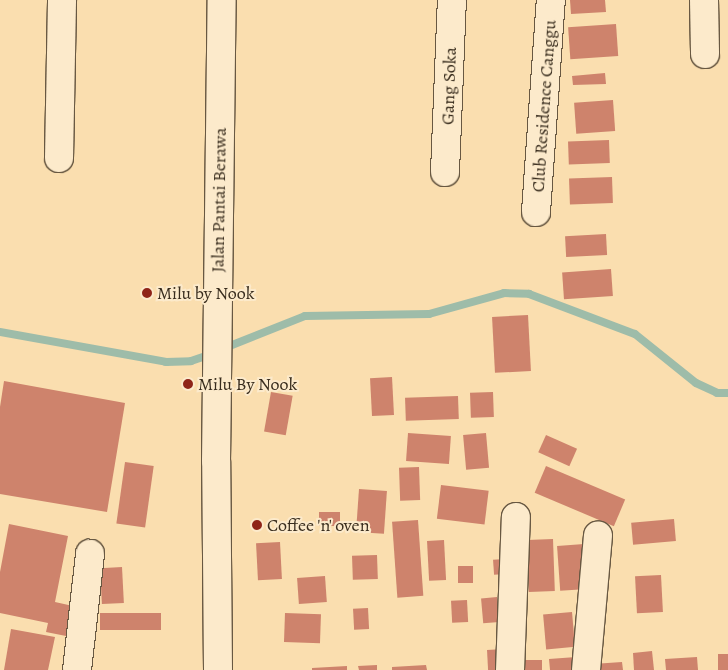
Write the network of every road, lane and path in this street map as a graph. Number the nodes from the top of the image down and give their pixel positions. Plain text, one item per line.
1 (62, 0) edge
2 (222, 0) edge
3 (452, 0) edge
4 (551, 0) edge
5 (704, 0) edge
6 (705, 54) dead end
7 (59, 158) dead end
8 (445, 172) dead end
9 (536, 212) dead end
10 (516, 517) dead end
11 (598, 536) dead end
12 (90, 554) dead end
13 (77, 670) edge
14 (218, 670) edge
15 (510, 670) edge
16 (586, 670) edge

1 - 7 street
2 - 14 street, Jalan Pantai Berawa
3 - 8 street, Gang Soka
4 - 9 street, Club Residence Canggu
5 - 6 street
10 - 15 street
11 - 16 street
12 - 13 street

